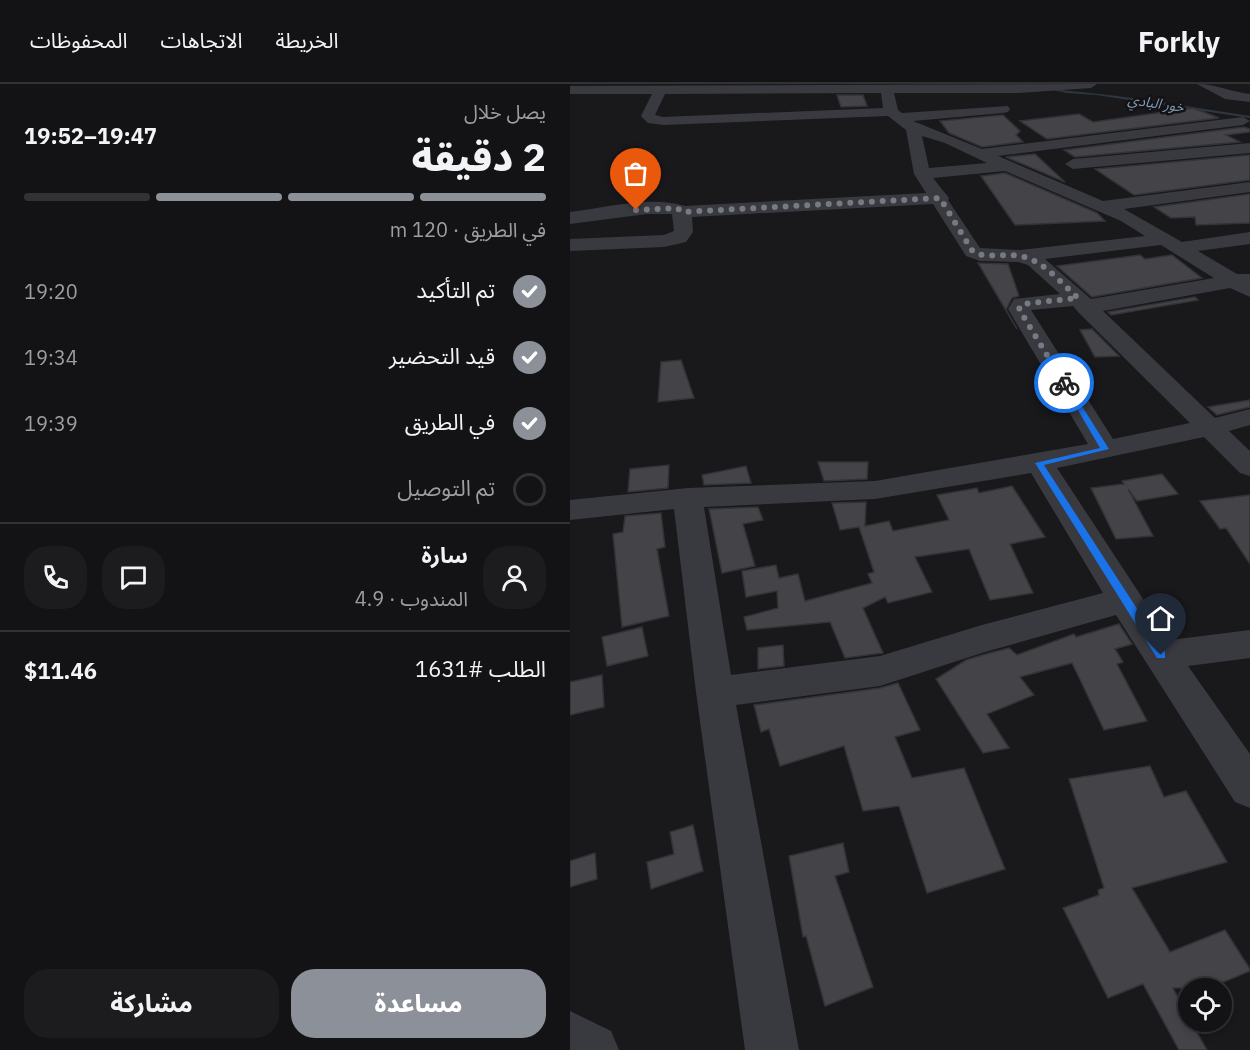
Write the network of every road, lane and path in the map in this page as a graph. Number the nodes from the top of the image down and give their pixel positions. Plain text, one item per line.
1 (1091, 84) edge
2 (1203, 84) edge
3 (570, 90) edge
4 (660, 90) junction
5 (887, 90) junction
6 (730, 91) junction
7 (1250, 98) edge
8 (1021, 108) dead end
9 (894, 115) junction
10 (729, 120) junction
11 (1243, 121) dead end
12 (913, 128) junction
13 (973, 137) dead end
14 (950, 140) junction
15 (1250, 148) edge
16 (981, 153) junction
17 (1012, 167) junction
18 (922, 174) junction
19 (1250, 187) edge
20 (940, 198) junction
21 (1101, 207) junction
22 (682, 212) junction
23 (570, 218) edge
24 (1250, 238) edge
25 (1173, 243) junction
26 (570, 245) edge
27 (1020, 256) junction
28 (1244, 283) edge
29 (1082, 303) junction
30 (1250, 417) edge
31 (1208, 428) junction
32 (1105, 449) junction
33 (1039, 463) junction
34 (1250, 468) edge
35 (688, 498) junction
36 (570, 510) edge
37 (1124, 600) junction
38 (1250, 644) edge
39 (1161, 655) junction
40 (715, 692) junction
41 (1250, 789) edge
42 (570, 1037) edge
43 (592, 1050) edge
44 (772, 1050) edge

1 - 5 street
2 - 7 street
3 - 4 street
4 - 6 street
4 - 10 street
5 - 6 street
5 - 9 street
6 - 10 street
8 - 9 street
9 - 10 street
9 - 12 street
11 - 16 street
12 - 14 street
12 - 18 street
13 - 14 street
14 - 16 street
15 - 17 street
16 - 17 street
17 - 18 street
17 - 21 street
18 - 20 street
19 - 21 street
20 - 22 street
20 - 27 street
21 - 25 street
22 - 23 street
22 - 26 street
24 - 25 street
25 - 27 street
25 - 28 street
27 - 29 street
28 - 29 street
29 - 31 street
29 - 32 street
30 - 31 street
31 - 32 street
31 - 34 street
32 - 33 street
33 - 35 street
33 - 37 street
35 - 36 street
35 - 40 street
37 - 39 street
37 - 40 street
38 - 39 street
39 - 41 street
40 - 44 street
42 - 43 street

